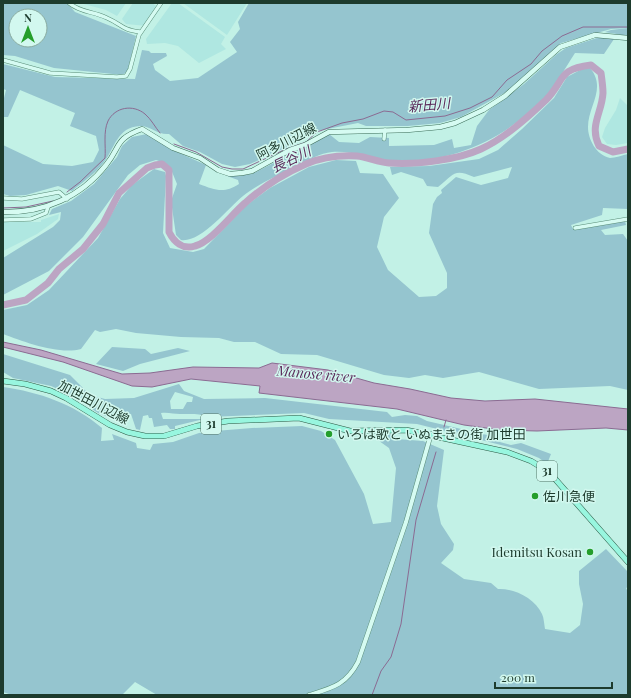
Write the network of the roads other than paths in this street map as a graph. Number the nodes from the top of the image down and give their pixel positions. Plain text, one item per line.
1 (70, 3) edge
2 (161, 3) edge
3 (140, 32) junction
4 (628, 38) edge
5 (3, 60) edge
6 (385, 130) junction
7 (384, 139) dead end
8 (3, 198) edge
9 (65, 199) junction
10 (48, 207) junction
11 (3, 212) edge
12 (628, 219) edge
13 (3, 220) edge
14 (575, 228) dead end
15 (3, 381) edge
16 (430, 434) junction
17 (628, 561) edge
18 (309, 695) edge

1 - 3 street
2 - 3 street
3 - 5 street
4 - 6 main road, 阿多川辺線
6 - 7 street
6 - 9 main road, 阿多川辺線
8 - 9 street
9 - 10 main road
10 - 11 main road
10 - 13 street
12 - 14 street
15 - 16 main road, 加世田川辺線 / 31
16 - 17 main road, 加世田川辺線 / 31
16 - 18 street

